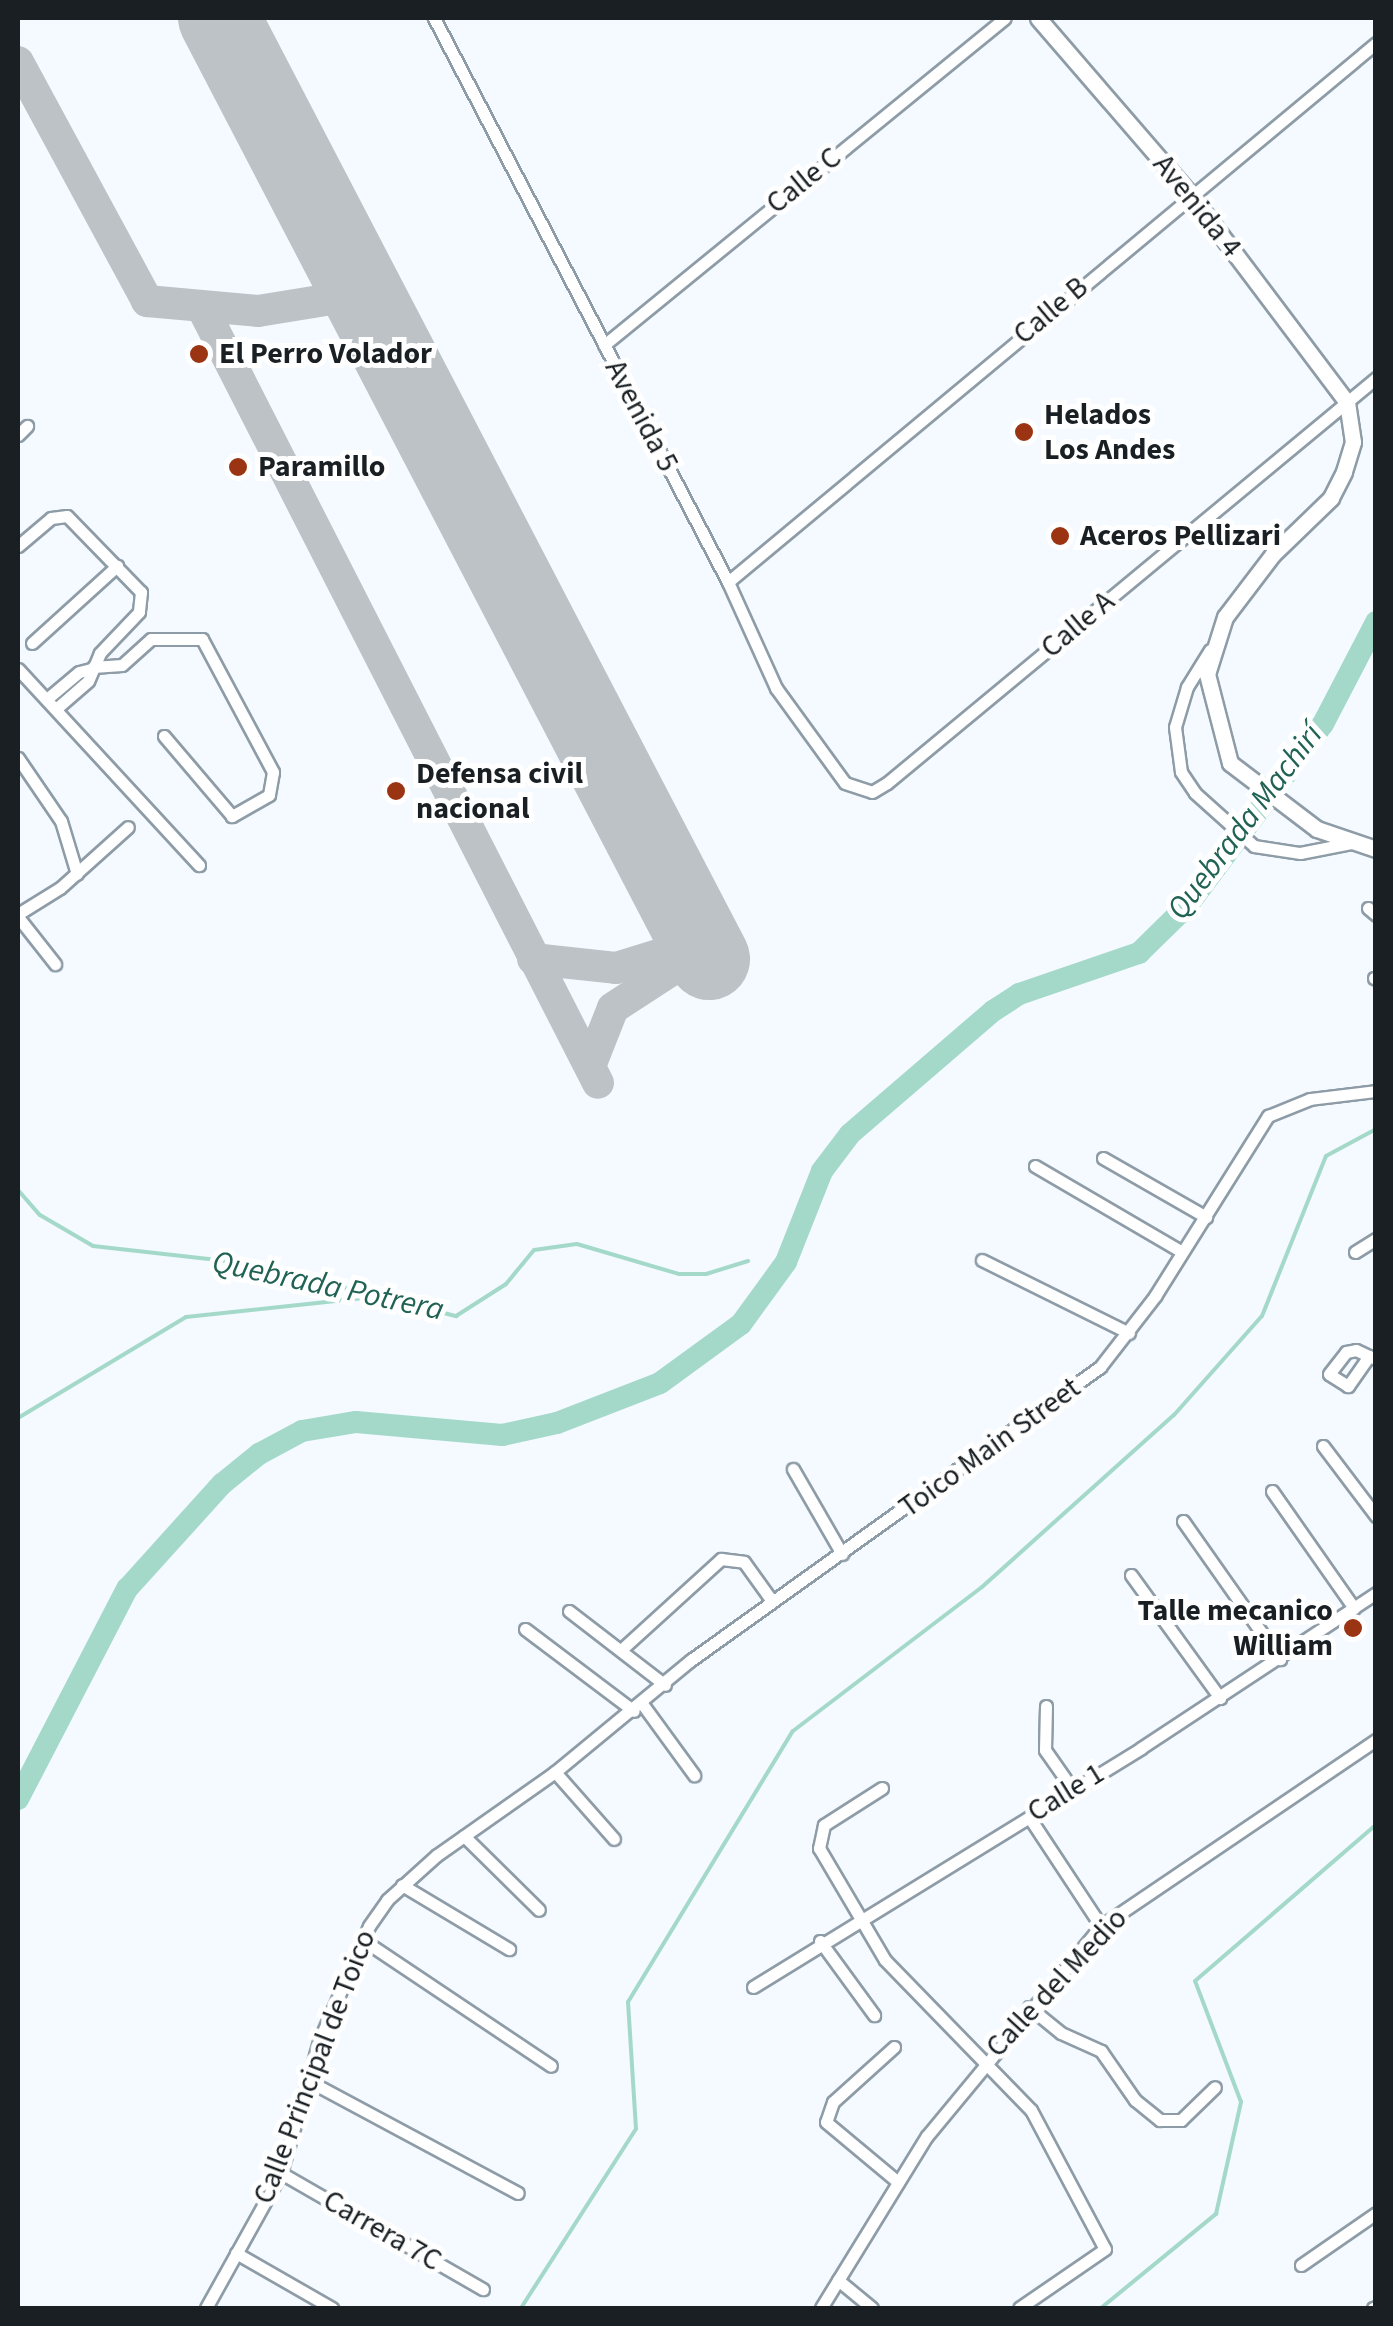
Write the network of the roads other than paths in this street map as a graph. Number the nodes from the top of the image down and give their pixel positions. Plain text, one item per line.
1 (434, 18) edge
2 (1006, 18) edge
3 (1038, 18) edge
4 (1376, 43) edge
5 (1190, 194) junction
6 (604, 345) junction
7 (1376, 378) edge
8 (1347, 402) junction
9 (18, 546) edge
10 (118, 566) junction
11 (728, 582) junction
12 (32, 642) dead end
13 (1210, 650) junction
14 (18, 659) edge
15 (92, 668) junction
16 (18, 669) edge
17 (48, 698) junction
18 (164, 736) dead end
19 (18, 758) edge
20 (872, 792) joint
21 (128, 827) dead end
22 (1351, 842) junction
23 (1376, 849) edge
24 (199, 865) dead end
25 (77, 874) junction
26 (18, 915) edge
27 (55, 964) dead end
28 (1376, 1091) edge
29 (1103, 1158) dead end
30 (1035, 1166) dead end
31 (1206, 1216) junction
32 (1376, 1239) edge
33 (1182, 1252) junction
34 (1355, 1252) dead end
35 (982, 1260) dead end
36 (1128, 1332) junction
37 (1323, 1446) dead end
38 (794, 1469) dead end
39 (1272, 1491) dead end
40 (1376, 1516) edge
41 (1182, 1521) dead end
42 (842, 1554) junction
43 (1131, 1575) dead end
44 (1376, 1593) edge
45 (772, 1601) junction
46 (1354, 1608) junction
47 (569, 1611) dead end
48 (525, 1629) dead end
49 (622, 1649) junction
50 (1280, 1659) junction
51 (665, 1684) junction
52 (1220, 1698) junction
53 (1046, 1706) dead end
54 (639, 1708) junction
55 (1376, 1740) edge
56 (555, 1772) junction
57 (694, 1775) dead end
58 (1071, 1787) junction
59 (882, 1788) dead end
60 (1028, 1816) junction
61 (464, 1836) junction
62 (614, 1839) dead end
63 (402, 1885) junction
64 (540, 1910) dead end
65 (856, 1918) junction
66 (1102, 1926) junction
67 (363, 1940) junction
68 (820, 1941) junction
69 (509, 1949) dead end
70 (753, 1988) dead end
71 (1028, 2007) junction
72 (874, 2015) dead end
73 (894, 2047) dead end
74 (983, 2061) junction
75 (551, 2066) dead end
76 (306, 2080) junction
77 (1215, 2087) dead end
78 (280, 2173) junction
79 (898, 2182) junction
80 (518, 2192) dead end
81 (1376, 2213) edge
82 (236, 2253) junction
83 (1301, 2266) dead end
84 (838, 2280) junction
85 (483, 2289) dead end
86 (206, 2308) edge
87 (332, 2308) edge
88 (821, 2308) edge
89 (872, 2308) edge
90 (1018, 2308) edge

1 - 6 street, Avenida 5
2 - 6 street, Calle C
3 - 5 main road, Avenida 4
4 - 5 street, Calle B
5 - 8 main road, Avenida 4
5 - 11 street, Calle B
6 - 11 street, Avenida 5
7 - 8 street, Calle A
8 - 13 main road
8 - 20 street, Calle A
9 - 10 street
10 - 12 street
10 - 15 street
11 - 20 street, Avenida 5
13 - 22 main road
13 - 22 street
14 - 17 street
15 - 17 street
15 - 18 street
16 - 17 street
17 - 24 street
19 - 25 street
21 - 25 street
22 - 23 main road
25 - 26 street
26 - 27 street
28 - 31 street, Toico Main Street
29 - 31 street
30 - 33 street
31 - 33 street, Toico Main Street
32 - 34 street
33 - 36 street, Toico Main Street
35 - 36 street
36 - 42 street, Toico Main Street
37 - 40 street
38 - 42 street
39 - 46 street
41 - 50 street
42 - 45 street, Toico Main Street
43 - 52 street
44 - 46 street, Calle 1
45 - 49 street
45 - 51 street, Toico Main Street
46 - 50 street, Calle 1
47 - 49 street
48 - 54 street
49 - 51 street
50 - 52 street, Calle 1
51 - 54 street, Toico Main Street
52 - 58 street, Calle 1
53 - 58 street
54 - 56 street, Calle Principal de Toico
54 - 57 street
55 - 66 street, Calle del Medio
56 - 61 street, Calle Principal de Toico
56 - 62 street
58 - 60 street, Calle 1
59 - 65 street
60 - 65 street, Calle 1
60 - 66 street
61 - 63 street, Calle Principal de Toico
61 - 64 street
63 - 67 street, Calle Principal de Toico
63 - 69 street
65 - 68 street, Calle 1
65 - 74 street
66 - 71 street, Calle del Medio
67 - 75 street
67 - 76 street, Calle Principal de Toico
68 - 70 street, Calle 1
68 - 72 street
71 - 74 street, Calle del Medio
71 - 77 street
73 - 79 street
74 - 79 street, Calle del Medio
74 - 90 street
76 - 78 street, Calle Principal de Toico
76 - 80 street
78 - 82 street, Calle Principal de Toico
78 - 85 street, Carrera 7C
79 - 84 street, Calle del Medio
81 - 83 street
82 - 86 street, Calle Principal de Toico
82 - 87 street
84 - 88 street, Calle del Medio
84 - 89 street

